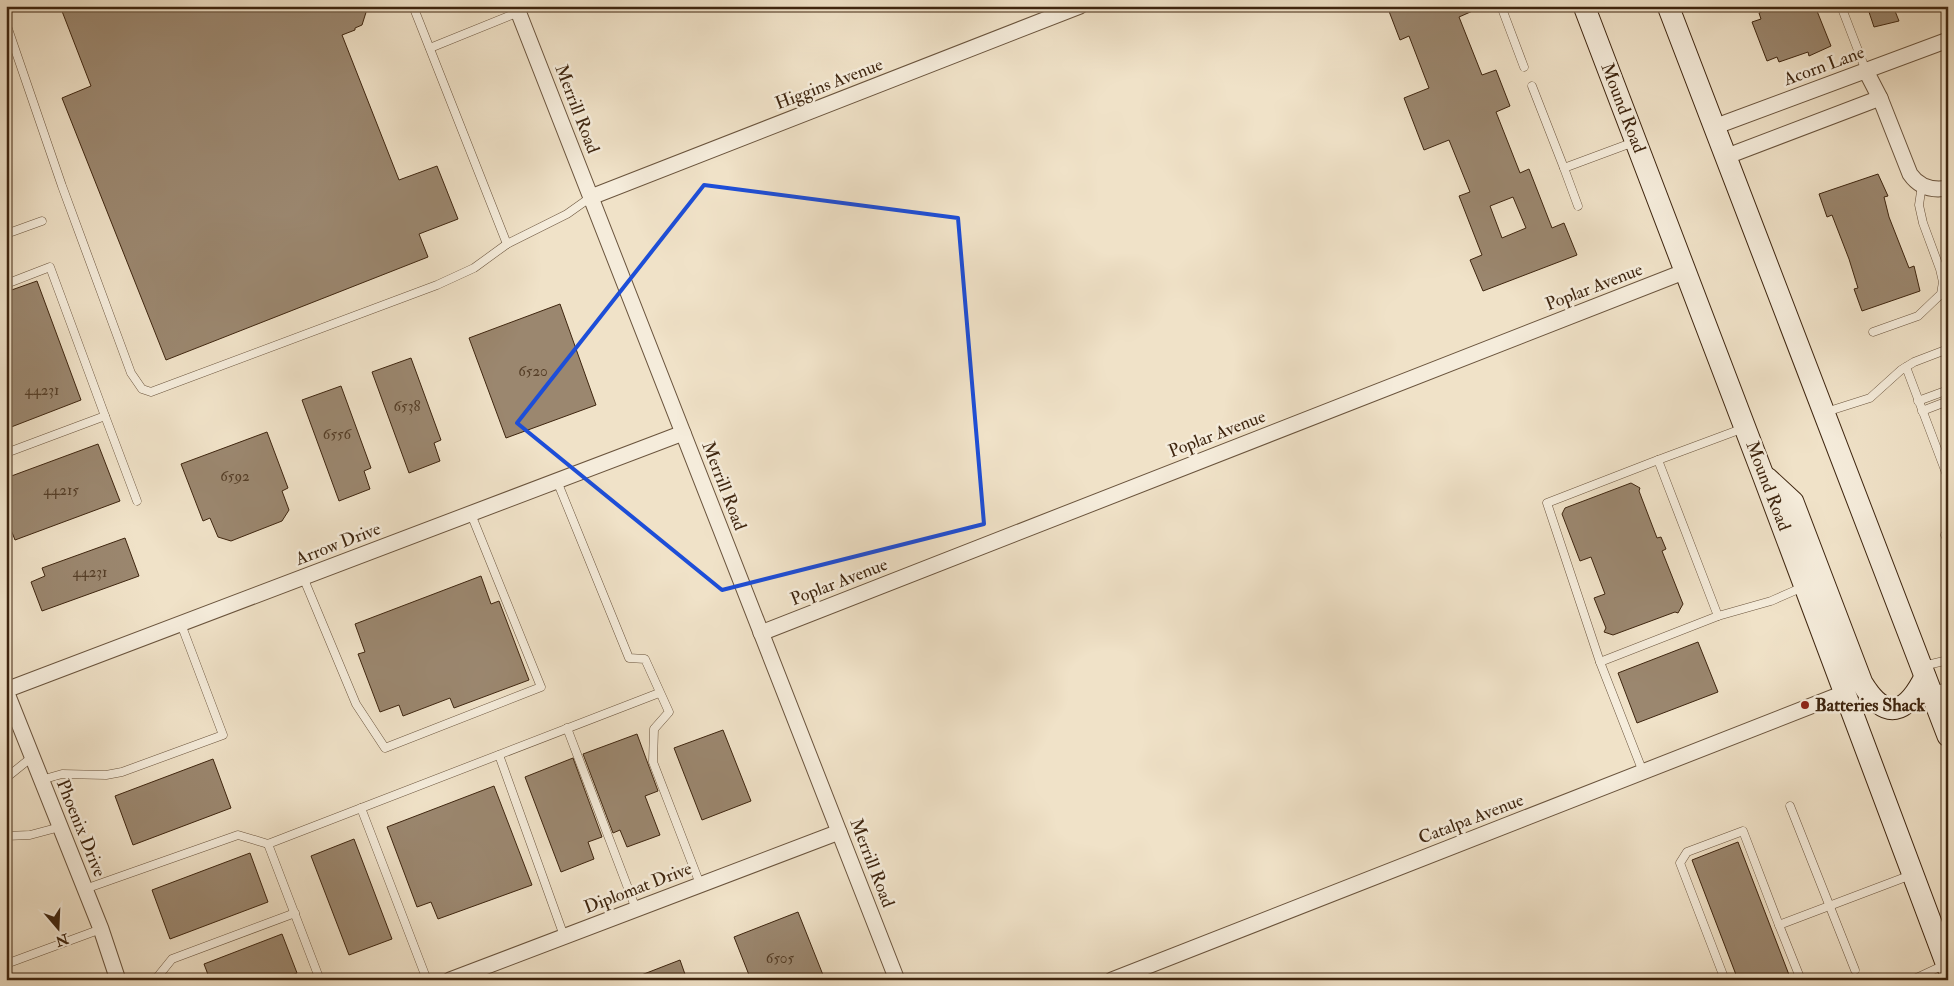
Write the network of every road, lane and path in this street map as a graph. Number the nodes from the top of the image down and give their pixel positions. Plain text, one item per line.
1 (414, 6) edge
2 (1080, 6) edge
3 (1501, 6) edge
4 (1584, 6) edge
5 (1668, 6) edge
6 (1841, 6) edge
7 (518, 9) edge
8 (6, 23) edge
9 (1948, 40) edge
10 (430, 48) junction
11 (1524, 67) dead end
12 (1866, 71) junction
13 (1532, 86) dead end
14 (1880, 98) junction
15 (1714, 127) junction
16 (1636, 141) junction
17 (1725, 157) junction
18 (1564, 168) junction
19 (1922, 186) junction
20 (1948, 188) edge
21 (591, 197) junction
22 (1578, 206) dead end
23 (42, 221) dead end
24 (6, 234) edge
25 (507, 244) junction
26 (1686, 271) junction
27 (6, 284) edge
28 (1873, 332) dead end
29 (1948, 349) edge
30 (1906, 367) junction
31 (1948, 390) edge
32 (1918, 401) junction
33 (1948, 401) edge
34 (1922, 411) junction
35 (1824, 413) junction
36 (105, 416) junction
37 (1746, 428) junction
38 (684, 433) junction
39 (6, 453) edge
40 (1658, 460) junction
41 (1948, 478) edge
42 (556, 481) junction
43 (137, 501) dead end
44 (470, 514) junction
45 (1948, 534) edge
46 (1948, 541) edge
47 (303, 578) junction
48 (1814, 584) junction
49 (1718, 616) junction
50 (181, 624) junction
51 (761, 632) junction
52 (1948, 660) edge
53 (1600, 662) junction
54 (1931, 681) edge
55 (6, 691) edge
56 (659, 693) junction
57 (1844, 693) junction
58 (567, 728) junction
59 (1948, 736) edge
60 (499, 755) junction
61 (32, 758) junction
62 (1644, 772) junction
63 (6, 778) edge
64 (41, 780) junction
65 (1790, 806) dead end
66 (361, 808) junction
67 (60, 827) junction
68 (839, 832) junction
69 (6, 836) edge
70 (268, 844) junction
71 (1913, 875) junction
72 (700, 884) junction
73 (85, 889) junction
74 (1829, 905) junction
75 (636, 909) junction
76 (295, 913) junction
77 (1779, 924) junction
78 (101, 929) junction
79 (564, 936) junction
80 (1947, 960) edge
81 (6, 964) edge
82 (1855, 970) dead end
83 (118, 980) edge
84 (155, 980) edge
85 (320, 980) edge
86 (427, 980) edge
87 (450, 980) edge
88 (897, 980) edge
89 (1112, 980) edge
90 (1725, 980) edge
91 (1801, 980) edge
92 (1912, 980) edge

1 - 10 lane
2 - 21 street, Higgins Avenue
3 - 11 lane
4 - 16 main road, Mound Road
5 - 15 main road
6 - 12 lane
7 - 10 lane
7 - 21 street, Merrill Road
8 - 25 lane
9 - 12 street, Acorn Lane
10 - 25 lane
12 - 14 street
12 - 15 street, Acorn Lane
13 - 18 lane
14 - 17 street
14 - 19 street
15 - 17 main road
16 - 18 lane
16 - 26 main road, Mound Road
17 - 35 main road
18 - 22 lane
19 - 20 street
19 - 28 lane
21 - 25 lane
21 - 38 street, Merrill Road
23 - 24 lane
26 - 37 main road, Mound Road
26 - 51 street, Poplar Avenue
27 - 36 lane
29 - 30 lane
30 - 32 lane
30 - 35 lane
31 - 32 lane
32 - 34 lane
33 - 34 lane
34 - 41 lane
35 - 54 main road
36 - 39 lane
36 - 43 lane
37 - 40 lane
37 - 48 main road, Mound Road
38 - 42 street, Arrow Drive
38 - 51 street, Merrill Road
40 - 49 lane
40 - 53 lane
42 - 44 street, Arrow Drive
42 - 56 lane
44 - 47 street, Arrow Drive
44 - 47 lane
45 - 46 lane
47 - 50 street, Arrow Drive
48 - 49 lane
48 - 54 main road
48 - 57 main road
49 - 53 lane
50 - 55 street, Arrow Drive
50 - 64 lane
51 - 68 street, Merrill Road
52 - 54 lane
53 - 62 lane
54 - 59 main road
55 - 61 street, Phoenix Drive
56 - 58 lane
56 - 72 lane
57 - 62 street, Catalpa Avenue
57 - 71 main road
58 - 60 lane
58 - 75 lane
60 - 66 lane
60 - 79 lane
61 - 63 lane
61 - 64 street, Phoenix Drive
62 - 89 street, Catalpa Avenue
64 - 67 street, Phoenix Drive
65 - 74 lane
66 - 70 lane
66 - 86 lane
67 - 69 lane
67 - 73 street, Phoenix Drive
68 - 72 street, Diplomat Drive
68 - 88 street, Merrill Road
70 - 73 lane
70 - 76 lane
71 - 74 lane
71 - 80 main road
72 - 75 street, Diplomat Drive
73 - 78 street, Phoenix Drive
74 - 77 lane
74 - 82 lane
75 - 79 street, Diplomat Drive
76 - 84 lane
76 - 85 lane
77 - 90 lane
77 - 91 lane
78 - 81 lane
78 - 83 street, Phoenix Drive
79 - 87 street, Diplomat Drive
80 - 92 lane

